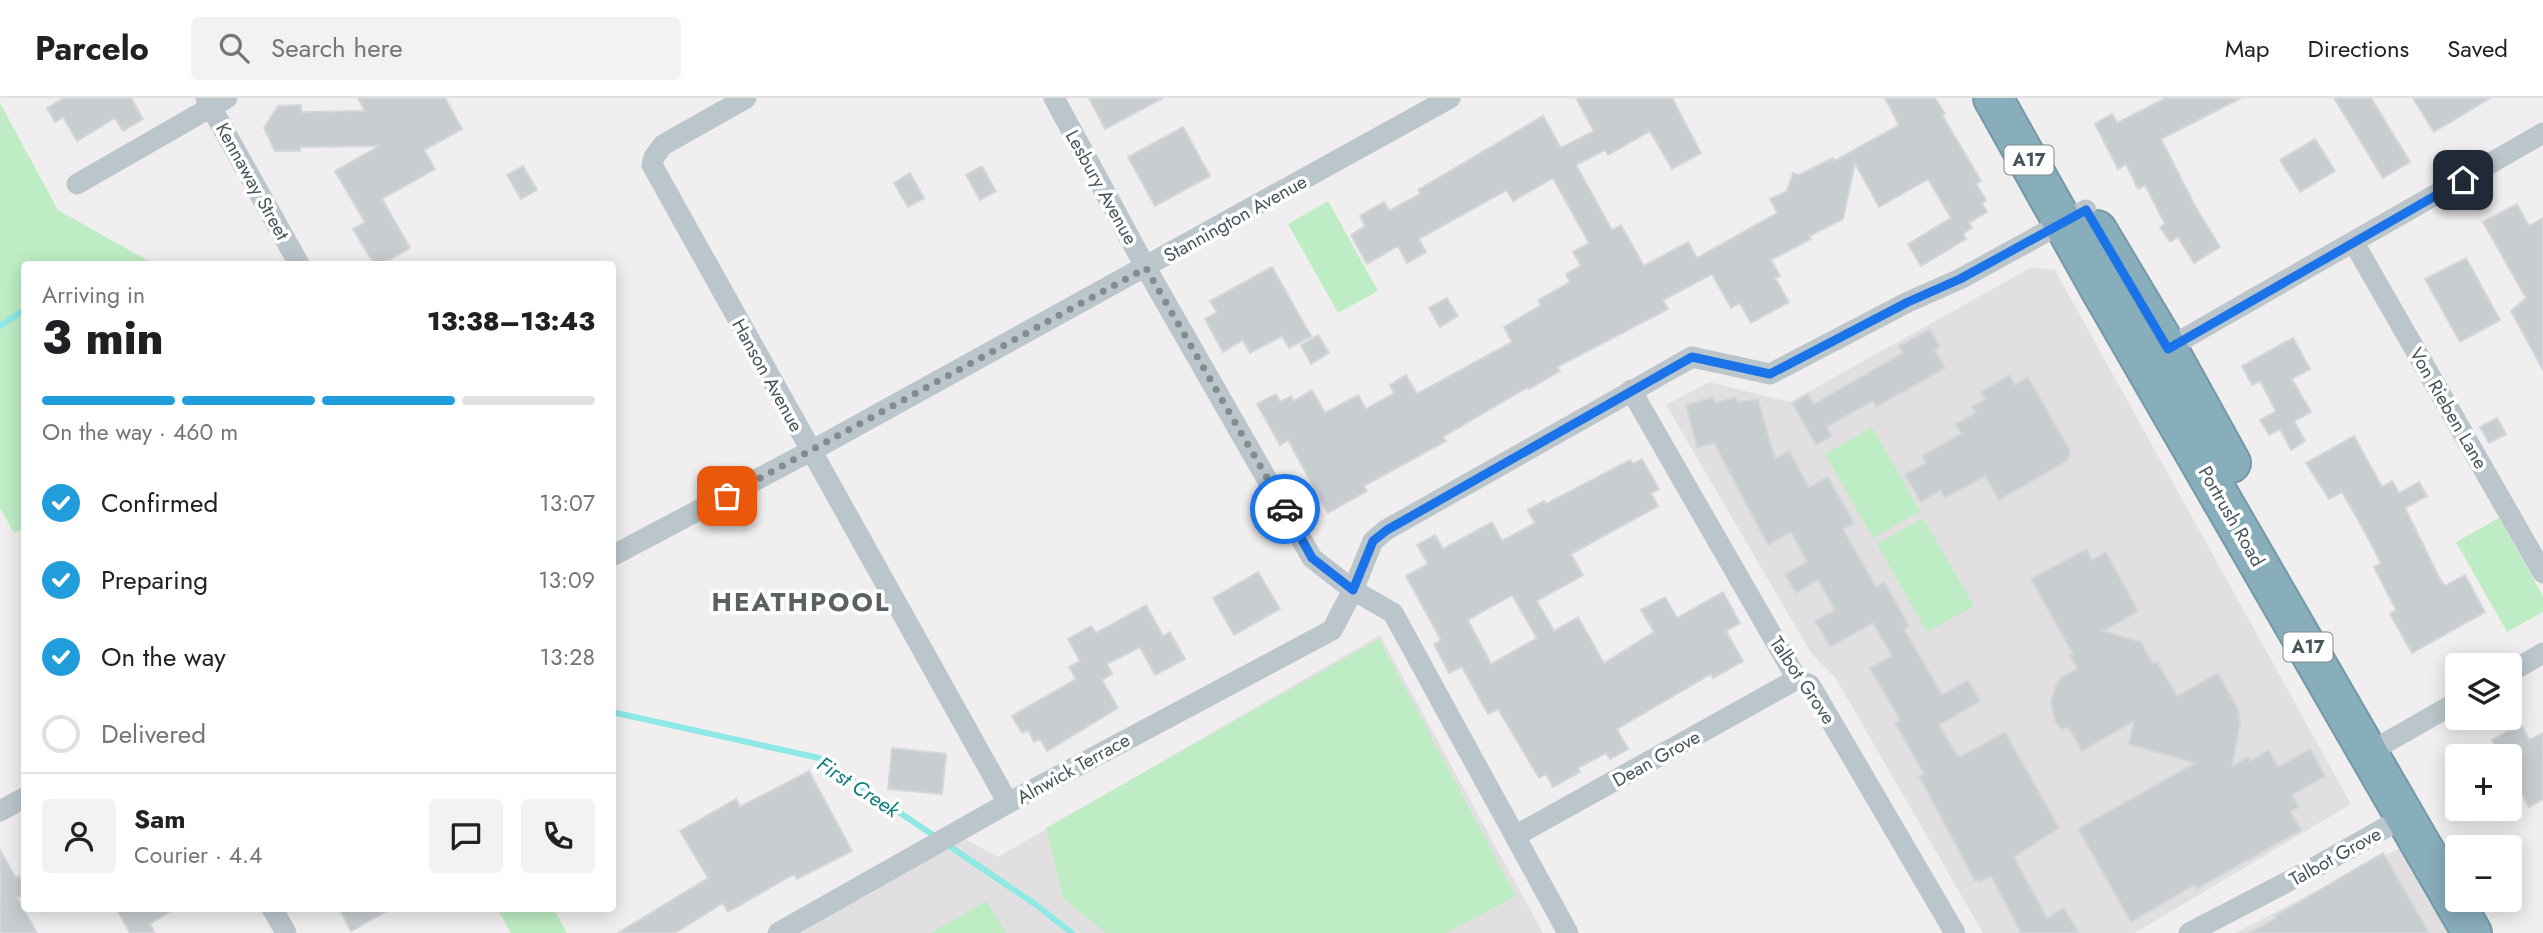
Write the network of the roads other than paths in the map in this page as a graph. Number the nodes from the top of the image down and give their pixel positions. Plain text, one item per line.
1 (746, 98) edge
2 (1054, 98) edge
3 (1450, 98) edge
4 (1993, 98) edge
5 (2023, 98) edge
6 (215, 101) edge
7 (2543, 133) edge
8 (77, 184) dead end
9 (2075, 216) junction
10 (2354, 243) junction
11 (297, 261) edge
12 (1146, 268) junction
13 (2155, 356) junction
14 (1632, 390) junction
15 (810, 452) junction
16 (616, 554) edge
17 (2543, 573) edge
18 (1353, 590) junction
19 (2543, 653) edge
20 (2522, 665) edge
21 (1797, 679) junction
22 (2445, 709) edge
23 (2387, 742) junction
24 (21, 800) edge
25 (1008, 803) junction
26 (0, 811) edge
27 (2406, 816) junction
28 (1516, 836) junction
29 (2445, 843) edge
30 (274, 912) edge
31 (2484, 912) edge
32 (286, 933) edge
33 (778, 933) edge
34 (1569, 933) edge
35 (1955, 933) edge
36 (2189, 933) edge
37 (2472, 933) edge
38 (2496, 933) edge

1 - 15 street, Hanson Avenue
2 - 12 street, Lesbury Avenue
3 - 12 street, Stannington Avenue
4 - 9 highway, Portrush Road / A17
5 - 9 highway, Portrush Road / A17
6 - 8 street
6 - 11 street, Kennaway Street
7 - 10 street
9 - 13 highway, Portrush Road / A17
9 - 14 street, Alnwick Terrace
10 - 13 street
10 - 17 street, Von Rieben Lane
12 - 15 street, Stannington Avenue
12 - 18 street, Lesbury Avenue
13 - 23 highway, Portrush Road / A17
13 - 27 highway, Portrush Road / A17
14 - 18 street, Alnwick Terrace
14 - 21 street, Talbot Grove
15 - 16 street, Stannington Avenue
15 - 25 street, Hanson Avenue
18 - 25 street, Alnwick Terrace
18 - 28 street
19 - 20 street
21 - 28 street, Dean Grove
21 - 35 street, Talbot Grove
22 - 23 street
23 - 29 highway, Portrush Road / A17
24 - 26 street
25 - 33 street, Alnwick Terrace
27 - 36 street, Talbot Grove
27 - 37 highway, Portrush Road / A17
28 - 34 street
30 - 32 street
31 - 38 highway

